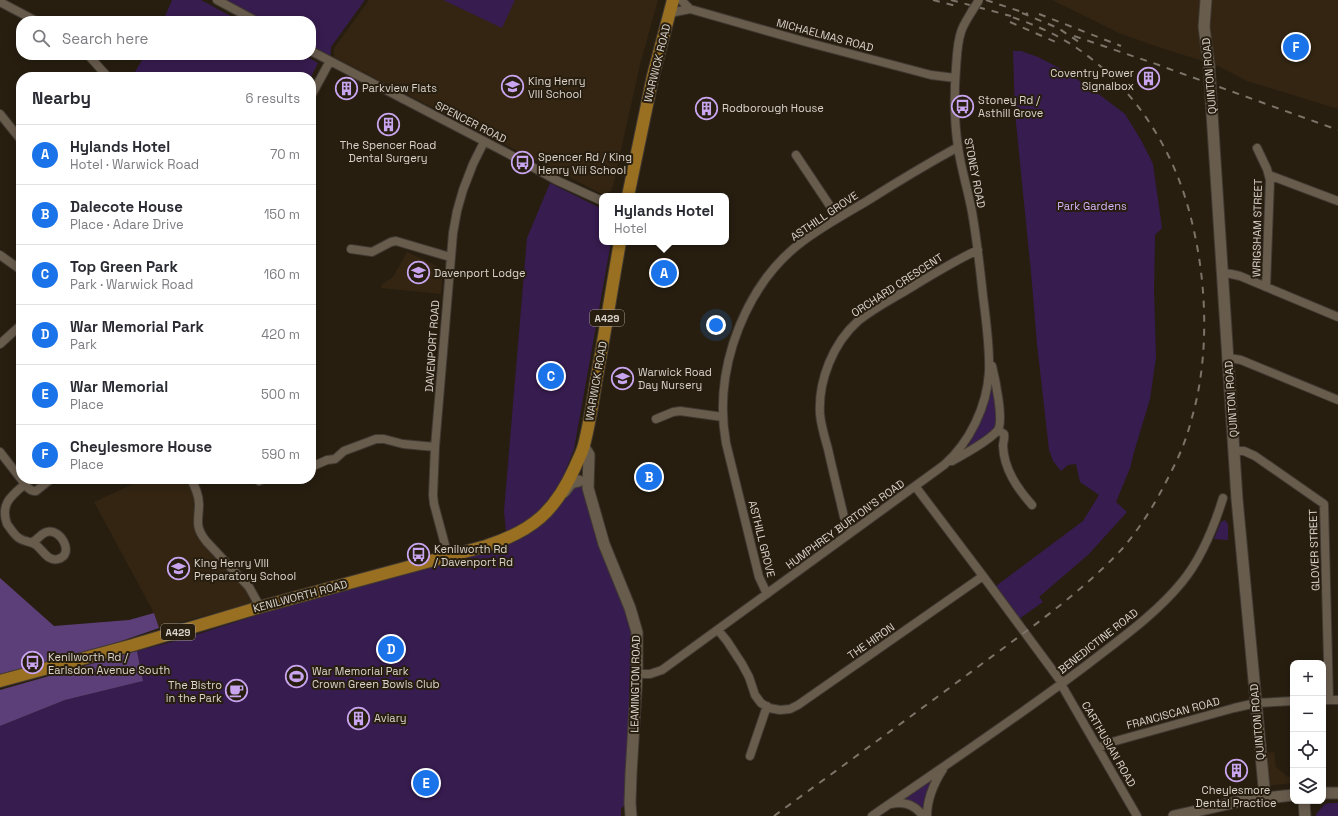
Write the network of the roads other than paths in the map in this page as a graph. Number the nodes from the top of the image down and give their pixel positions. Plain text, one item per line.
1 (217, 0) edge
2 (673, 0) edge
3 (681, 0) edge
4 (979, 0) edge
5 (1205, 0) edge
6 (0, 2) edge
7 (690, 9) junction
8 (670, 13) junction
9 (27, 16) edge
10 (247, 16) edge
11 (316, 54) edge
12 (93, 60) edge
13 (330, 61) junction
14 (103, 72) edge
15 (955, 78) junction
16 (316, 87) edge
17 (0, 114) edge
18 (16, 134) edge
19 (484, 142) junction
20 (958, 147) junction
21 (1257, 148) dead end
22 (796, 155) dead end
23 (1270, 175) junction
24 (629, 193) edge
25 (599, 200) edge
26 (1338, 200) edge
27 (838, 218) junction
28 (619, 245) edge
29 (351, 249) dead end
30 (978, 250) junction
31 (0, 255) edge
32 (450, 257) junction
33 (16, 266) edge
34 (1223, 274) junction
35 (1266, 287) junction
36 (1338, 317) edge
37 (16, 330) edge
38 (0, 344) edge
39 (989, 355) junction
40 (1228, 358) junction
41 (1338, 400) edge
42 (723, 417) junction
43 (656, 420) dead end
44 (975, 424) joint
45 (998, 430) junction
46 (435, 447) junction
47 (584, 447) junction
48 (1234, 450) junction
49 (0, 452) edge
50 (316, 465) edge
51 (944, 465) junction
52 (16, 473) edge
53 (576, 476) junction
54 (19, 484) edge
55 (25, 484) edge
56 (44, 484) edge
57 (193, 484) edge
58 (915, 486) junction
59 (588, 488) junction
60 (1223, 498) dead end
61 (1032, 505) dead end
62 (852, 532) junction
63 (32, 542) dead end
64 (448, 556) junction
65 (983, 576) junction
66 (767, 594) junction
67 (260, 607) junction
68 (718, 630) junction
69 (637, 674) junction
70 (0, 681) edge
71 (1062, 684) junction
72 (1326, 696) edge
73 (1326, 700) edge
74 (1338, 700) edge
75 (1290, 701) edge
76 (1256, 703) junction
77 (767, 706) junction
78 (1098, 748) junction
79 (750, 756) dead end
80 (946, 766) junction
81 (1338, 793) edge
82 (1326, 794) edge
83 (1290, 795) edge
84 (1265, 798) junction
85 (1304, 804) edge
86 (886, 806) junction
87 (631, 816) edge
88 (872, 816) edge
89 (923, 816) edge
90 (927, 816) edge
91 (1137, 816) edge
92 (1174, 816) edge
93 (1305, 816) edge

1 - 10 street
2 - 8 main road, WARWICK ROAD
3 - 7 street, MICHAELMAS ROAD
4 - 15 street, STONEY ROAD, bridge
5 - 34 street, QUINTON ROAD, bridge
6 - 9 street
7 - 8 street, MICHAELMAS ROAD
7 - 15 street, MICHAELMAS ROAD
8 - 24 main road, WARWICK ROAD
11 - 13 street, SPENCER ROAD
12 - 14 street
13 - 16 street
13 - 19 street, SPENCER ROAD
15 - 20 street, STONEY ROAD
17 - 18 street
19 - 25 street, SPENCER ROAD
19 - 32 street, DAVENPORT ROAD
20 - 27 street, ASTHILL GROVE
20 - 30 street, STONEY ROAD
21 - 23 street, WRIGSHAM STREET
22 - 27 street
23 - 26 street
23 - 35 street, WRIGSHAM STREET
27 - 42 street, ASTHILL GROVE
28 - 47 main road, WARWICK ROAD / A429
29 - 32 street
30 - 39 street, STONEY ROAD
30 - 62 street, ORCHARD CRESCENT
31 - 33 street
32 - 46 street, DAVENPORT ROAD
34 - 35 street
34 - 40 street, QUINTON ROAD
35 - 36 street
37 - 38 street
39 - 44 street, STONEY ROAD
39 - 45 street, STONEY ROAD
40 - 41 street
40 - 48 street, QUINTON ROAD
42 - 43 street
42 - 66 street, ASTHILL GROVE
44 - 51 street, HUMPHREY BURTON'S ROAD
45 - 51 street, HUMPHREY BURTON'S ROAD
45 - 61 street
46 - 50 street
46 - 64 street, DAVENPORT ROAD
47 - 53 main road, WARWICK ROAD / A429
47 - 59 street, LEAMINGTON ROAD
48 - 72 street, GLOVER STREET
48 - 76 street, QUINTON ROAD
49 - 52 street
51 - 58 street, HUMPHREY BURTON'S ROAD
53 - 59 street
53 - 64 main road, KENILWORTH ROAD / A429
54 - 63 street
55 - 56 street
57 - 67 street
58 - 62 street, HUMPHREY BURTON'S ROAD
58 - 65 street
59 - 69 street, LEAMINGTON ROAD
60 - 71 street, BENEDICTINE ROAD
62 - 66 street, HUMPHREY BURTON'S ROAD
64 - 67 main road, KENILWORTH ROAD / A429
65 - 71 street
65 - 77 street, THE HIRON
66 - 68 street, HUMPHREY BURTON'S ROAD
67 - 70 main road, KENILWORTH ROAD / A429
68 - 69 street, HUMPHREY BURTON'S ROAD
68 - 77 street
69 - 87 street, LEAMINGTON ROAD
71 - 78 street, CARTHUSIAN ROAD
71 - 80 street, BENEDICTINE ROAD
73 - 74 street
75 - 76 street, FRANCISCAN ROAD
76 - 78 street, FRANCISCAN ROAD
76 - 84 street, QUINTON ROAD
77 - 79 street
78 - 91 street, CARTHUSIAN ROAD
80 - 86 street, BENEDICTINE ROAD
80 - 90 street, BENEDICTINE ROAD
81 - 82 street
83 - 84 street
84 - 92 street
85 - 93 street
86 - 88 street, BENEDICTINE ROAD
86 - 89 street

